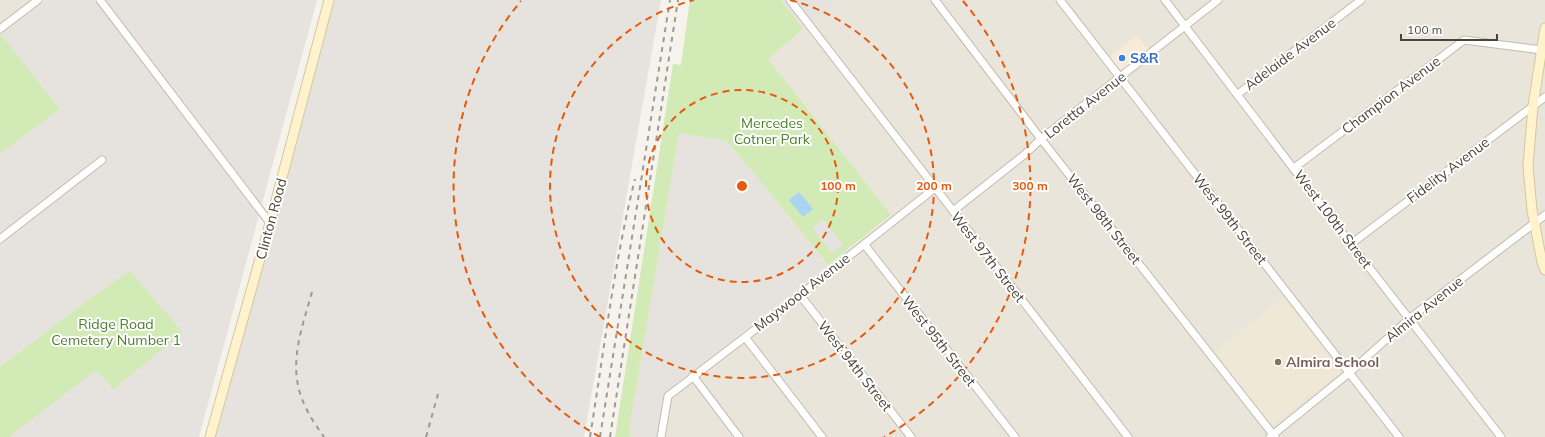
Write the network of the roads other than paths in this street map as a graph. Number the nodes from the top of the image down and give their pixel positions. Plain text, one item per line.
1 (38, 0) edge
2 (100, 0) edge
3 (329, 0) edge
4 (790, 0) edge
5 (935, 0) edge
6 (1060, 0) edge
7 (1165, 0) edge
8 (1218, 0) edge
9 (1361, 0) edge
10 (1184, 25) junction
11 (1545, 28) edge
12 (0, 29) edge
13 (1542, 50) junction
14 (1120, 77) junction
15 (1238, 94) junction
16 (1545, 97) edge
17 (1533, 106) junction
18 (1041, 139) junction
19 (102, 160) dead end
20 (1294, 168) junction
21 (935, 188) junction
22 (953, 211) junction
23 (1545, 215) edge
24 (270, 223) junction
25 (1534, 223) junction
26 (0, 239) edge
27 (864, 244) junction
28 (1351, 244) junction
29 (1545, 270) edge
30 (800, 295) junction
31 (1410, 318) junction
32 (745, 337) junction
33 (1349, 373) junction
34 (693, 376) junction
35 (1272, 436) edge
36 (210, 437) edge
37 (661, 437) edge
38 (739, 437) edge
39 (822, 437) edge
40 (911, 437) edge
41 (1015, 437) edge
42 (1128, 437) edge
43 (1399, 437) edge
44 (1501, 437) edge

1 - 12 street
2 - 24 street
3 - 24 street, Clinton Road
4 - 21 street, West 97th Street
5 - 18 street, West 98th Street
6 - 14 street, West 99th Street
7 - 10 street, West 100th Street
8 - 10 street, Loretta Avenue
9 - 15 street, Adelaide Avenue
10 - 14 street, Loretta Avenue
10 - 15 street, West 100th Street
11 - 13 street
13 - 17 street
13 - 20 street, Champion Avenue
14 - 18 street, Loretta Avenue
14 - 33 street, West 99th Street
15 - 20 street, West 100th Street
16 - 17 street, Fidelity Avenue
17 - 25 street
17 - 28 street, Fidelity Avenue
18 - 22 street, Loretta Avenue
18 - 35 street, West 98th Street
19 - 26 street
20 - 28 street, West 100th Street
21 - 22 street, West 97th Street
21 - 27 street, Maywood Avenue
22 - 42 street, West 97th Street
23 - 25 street, Almira Avenue
24 - 36 street, Clinton Road
25 - 29 street
25 - 31 street, Almira Avenue
27 - 30 street, Maywood Avenue
27 - 41 street, West 95th Street
28 - 31 street, West 100th Street
30 - 32 street, Maywood Avenue
30 - 40 street, West 94th Street
31 - 33 street, Almira Avenue
31 - 44 street, West 100th Street
32 - 34 street, Maywood Avenue
32 - 39 street
33 - 35 street, Almira Avenue
33 - 43 street, West 99th Street
34 - 37 street, Maywood Avenue
34 - 38 street

